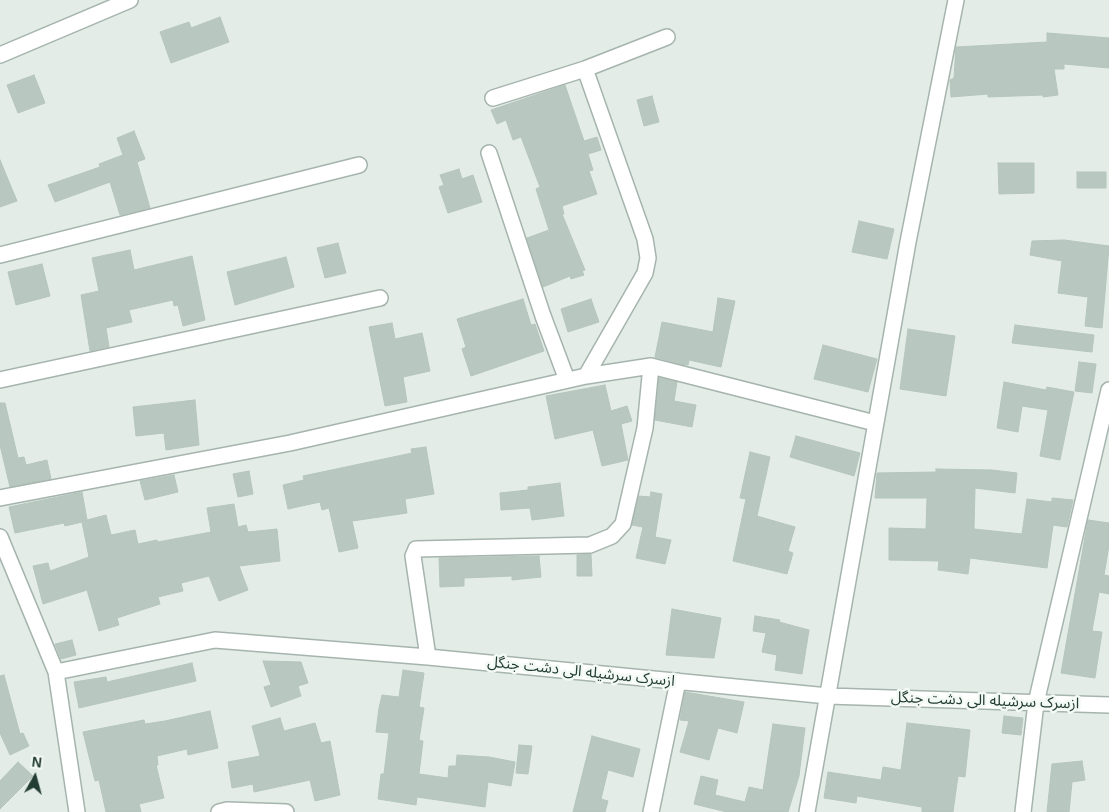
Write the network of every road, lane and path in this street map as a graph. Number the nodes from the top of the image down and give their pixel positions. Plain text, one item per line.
1 (130, 0) edge
2 (956, 0) edge
3 (667, 37) dead end
4 (0, 55) edge
5 (585, 69) junction
6 (493, 98) dead end
7 (489, 152) dead end
8 (359, 165) dead end
9 (0, 255) edge
10 (380, 298) dead end
11 (651, 366) junction
12 (586, 376) junction
13 (0, 380) edge
14 (567, 380) junction
15 (1109, 390) edge
16 (876, 424) junction
17 (0, 498) edge
18 (1, 542) edge
19 (428, 657) junction
20 (56, 672) junction
21 (678, 681) junction
22 (828, 696) junction
23 (1036, 703) junction
24 (1109, 705) edge
25 (77, 812) edge
26 (218, 812) edge
27 (286, 812) edge
28 (651, 812) edge
29 (807, 812) edge
30 (1023, 812) edge

1 - 4 street
2 - 16 street
3 - 5 street
5 - 6 street
5 - 12 street
7 - 14 street
8 - 9 street
10 - 13 street
11 - 12 street
11 - 16 street
11 - 19 street
12 - 14 street
14 - 17 street
15 - 23 street
16 - 22 street
18 - 20 street
19 - 20 street, ازسرک سرشیله الی دشت جنگل
19 - 21 street, ازسرک سرشیله الی دشت جنگل
20 - 25 street
21 - 22 street, ازسرک سرشیله الی دشت جنگل
21 - 28 street
22 - 23 street, ازسرک سرشیله الی دشت جنگل
22 - 29 street
23 - 24 street, ازسرک سرشیله الی دشت جنگل
23 - 30 street
26 - 27 street

